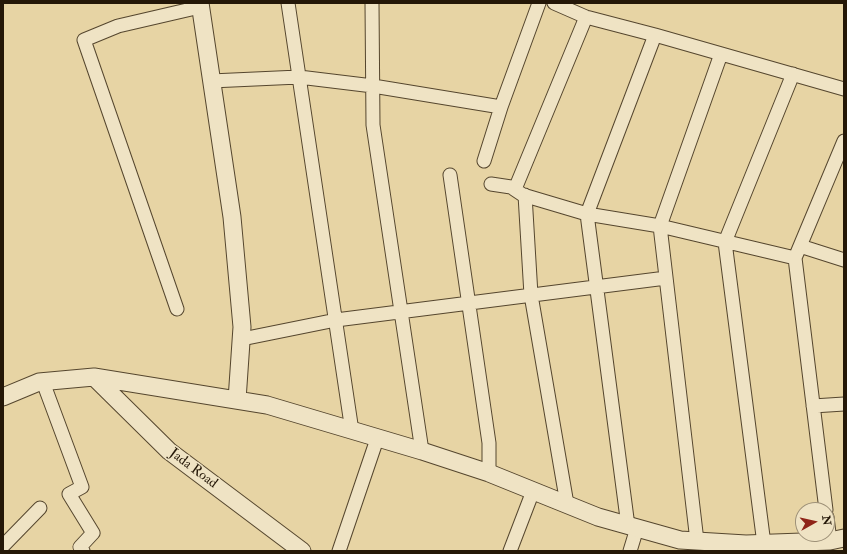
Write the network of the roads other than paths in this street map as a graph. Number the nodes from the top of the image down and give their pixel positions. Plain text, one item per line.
1 (288, 3) edge
2 (372, 3) edge
3 (540, 3) edge
4 (554, 3) edge
5 (200, 5) edge
6 (586, 17) junction
7 (655, 34) junction
8 (721, 54) junction
9 (793, 74) junction
10 (299, 77) junction
11 (211, 81) junction
12 (373, 86) junction
13 (844, 89) edge
14 (502, 107) junction
15 (844, 141) edge
16 (484, 161) dead end
17 (450, 175) dead end
18 (491, 184) dead end
19 (520, 192) junction
20 (587, 214) junction
21 (660, 226) junction
22 (725, 242) junction
23 (798, 252) junction
24 (844, 260) edge
25 (666, 278) junction
26 (597, 286) junction
27 (531, 295) junction
28 (469, 302) junction
29 (177, 309) dead end
30 (401, 312) junction
31 (336, 320) junction
32 (242, 339) junction
33 (94, 377) junction
34 (43, 382) junction
35 (3, 397) edge
36 (237, 400) junction
37 (844, 404) edge
38 (814, 406) junction
39 (352, 431) junction
40 (377, 439) junction
41 (422, 451) junction
42 (489, 473) junction
43 (534, 491) junction
44 (825, 502) edge
45 (567, 504) junction
46 (40, 508) dead end
47 (633, 527) junction
48 (837, 540) edge
49 (696, 541) junction
50 (764, 544) junction
51 (3, 546) edge
52 (83, 551) edge
53 (302, 551) edge
54 (339, 551) edge
55 (510, 551) edge
56 (630, 551) edge

1 - 10 street
2 - 12 street
3 - 14 street
4 - 6 street
5 - 11 street
5 - 29 street
6 - 7 street
6 - 19 street
7 - 8 street
7 - 20 street
8 - 9 street
8 - 21 street
9 - 13 street
9 - 22 street
10 - 11 street
10 - 12 street
10 - 31 street
11 - 32 street
12 - 14 street
12 - 30 street
14 - 16 street
15 - 23 street
17 - 28 street
18 - 19 street
19 - 20 street
19 - 27 street
20 - 21 street
20 - 26 street
21 - 22 street
21 - 25 street
22 - 23 street
22 - 50 street
23 - 24 street
23 - 38 street
25 - 26 street
25 - 49 street
26 - 27 street
26 - 47 street
27 - 28 street
27 - 45 street
28 - 30 street
28 - 42 street
30 - 31 street
30 - 41 street
31 - 32 street
31 - 39 street
32 - 36 street
33 - 34 street
33 - 36 street
33 - 53 street, Jada Road
34 - 35 street
34 - 52 street
36 - 39 street
37 - 38 street
38 - 44 street
39 - 40 street
40 - 41 street
40 - 54 street
41 - 42 street
42 - 43 street
43 - 45 street
43 - 55 street
45 - 47 street
46 - 51 street
47 - 49 street
47 - 56 street
48 - 50 street
49 - 50 street

